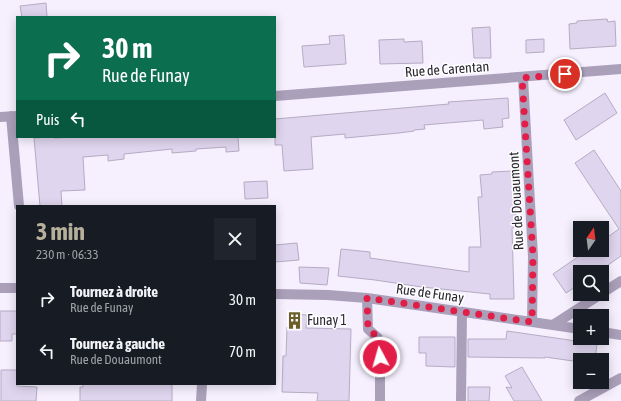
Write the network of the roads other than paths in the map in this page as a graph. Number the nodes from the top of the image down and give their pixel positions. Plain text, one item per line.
1 (621, 69) edge
2 (522, 78) junction
3 (276, 96) edge
4 (0, 116) edge
5 (14, 116) edge
6 (19, 205) edge
7 (621, 281) edge
8 (0, 288) edge
9 (16, 288) edge
10 (609, 289) edge
11 (276, 294) edge
12 (367, 298) junction
13 (590, 301) edge
14 (462, 312) junction
15 (532, 322) junction
16 (553, 325) junction
17 (573, 328) edge
18 (609, 333) edge
19 (621, 335) edge
20 (621, 378) edge
21 (202, 385) edge
22 (202, 401) edge
23 (380, 401) edge
24 (461, 401) edge
25 (579, 401) edge

1 - 2 street, Rue de Carentan
2 - 3 street, Rue de Carentan
2 - 15 street, Rue de Douaumont
4 - 5 street
5 - 6 street
7 - 10 street
8 - 9 street
11 - 12 street, Rue de Funay
12 - 14 street, Rue de Funay
12 - 23 street
13 - 16 street
14 - 15 street, Rue de Funay
14 - 24 street
15 - 16 street, Rue de Funay
16 - 17 street, Rue de Funay
18 - 19 street
20 - 25 street
21 - 22 street

